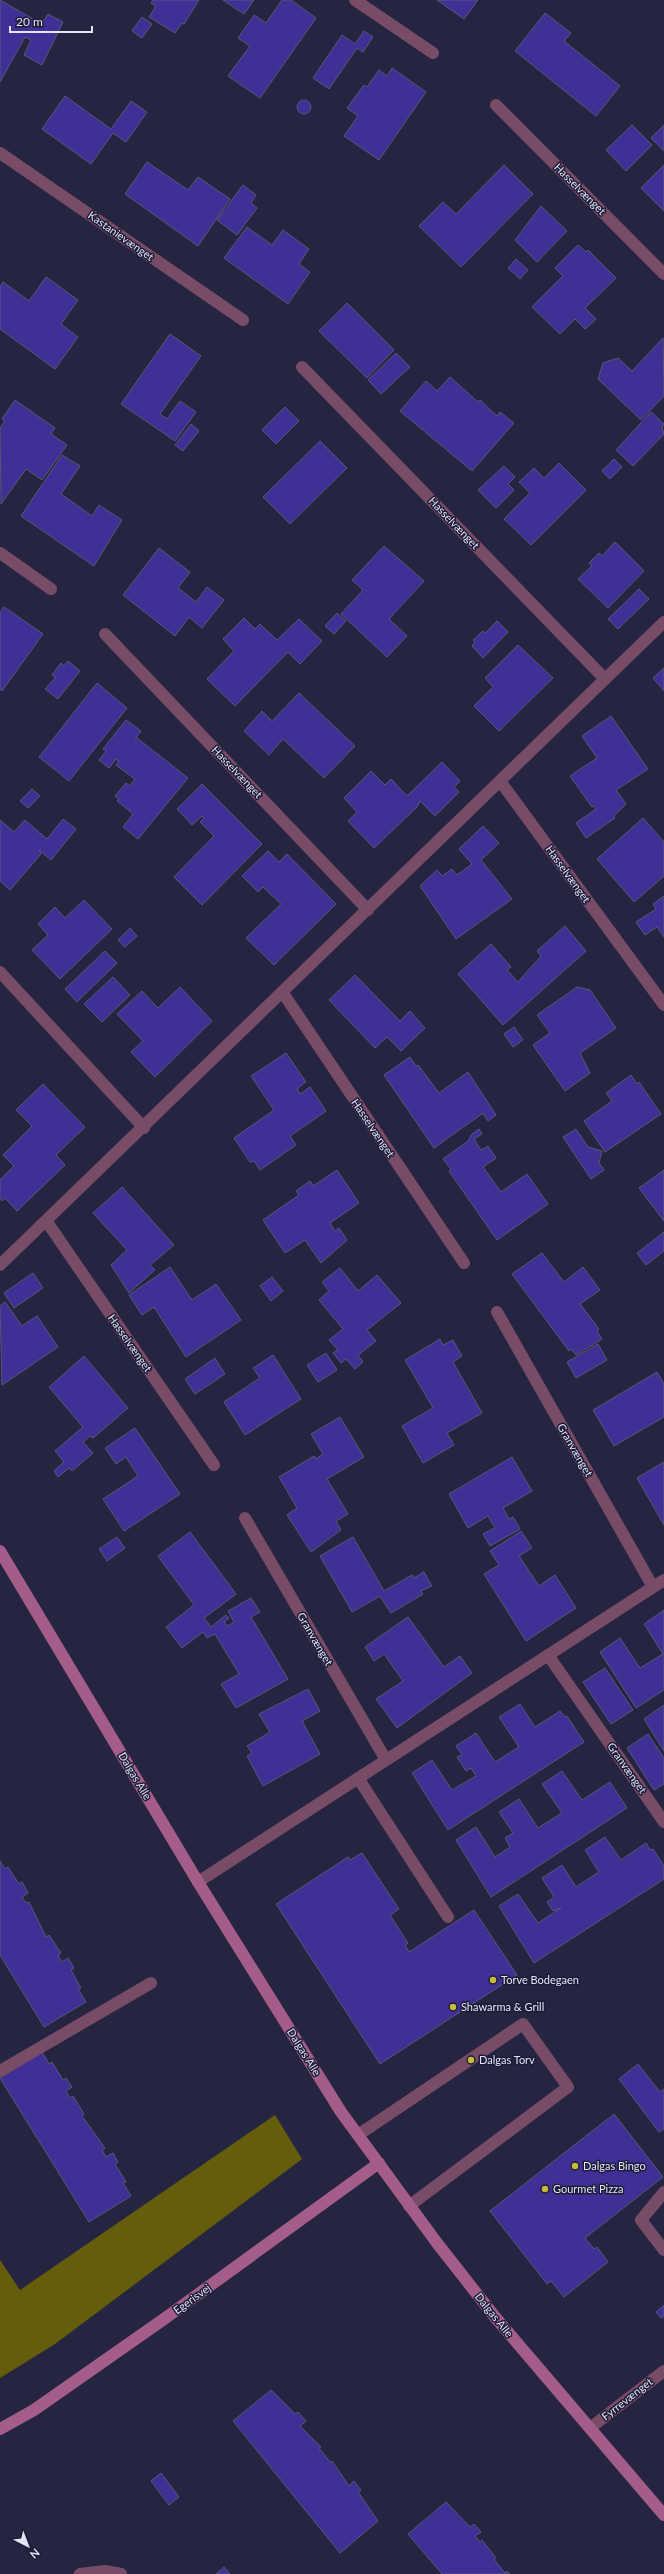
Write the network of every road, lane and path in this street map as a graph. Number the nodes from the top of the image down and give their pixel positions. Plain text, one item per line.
1 (355, 0) edge
2 (432, 53) dead end
3 (496, 105) dead end
4 (0, 153) edge
5 (664, 274) edge
6 (243, 320) dead end
7 (302, 367) dead end
8 (0, 552) edge
9 (51, 589) dead end
10 (664, 622) edge
11 (105, 634) dead end
12 (605, 679) junction
13 (500, 781) junction
14 (368, 910) junction
15 (0, 972) edge
16 (283, 993) junction
17 (664, 1005) edge
18 (144, 1128) junction
19 (46, 1222) junction
20 (464, 1263) dead end
21 (0, 1265) edge
22 (497, 1312) dead end
23 (214, 1465) dead end
24 (244, 1518) dead end
25 (0, 1551) edge
26 (664, 1580) edge
27 (653, 1587) junction
28 (548, 1655) junction
29 (386, 1760) junction
30 (358, 1778) junction
31 (664, 1822) edge
32 (198, 1882) junction
33 (448, 1917) dead end
34 (151, 1983) dead end
35 (1, 2069) edge
36 (358, 2134) junction
37 (379, 2163) junction
38 (664, 2192) edge
39 (410, 2206) junction
40 (664, 2250) edge
41 (664, 2371) edge
42 (590, 2428) junction
43 (0, 2429) edge
44 (664, 2515) edge
45 (80, 2574) edge
46 (121, 2574) edge

1 - 2 street
3 - 5 street, Hasselvænget
4 - 6 street, Kastanievænget
7 - 12 street, Hasselvænget
8 - 9 street
10 - 12 street
11 - 14 street, Hasselvænget
12 - 13 street
13 - 14 street
13 - 17 street, Hasselvænget
14 - 16 street
15 - 18 street
16 - 18 street
16 - 20 street, Hasselvænget
18 - 19 street
19 - 21 street
19 - 23 street, Hasselvænget
22 - 27 street, Granvænget
24 - 29 street, Granvænget
25 - 32 street, Dalgas Alle
26 - 27 street
27 - 28 street
28 - 29 street
28 - 31 street, Granvænget
29 - 30 street
30 - 32 street
30 - 33 street
32 - 36 street, Dalgas Alle
34 - 35 street
36 - 37 street, Dalgas Alle
36 - 39 street
37 - 39 street, Dalgas Alle
37 - 43 street, Egerisvej
38 - 40 street
39 - 42 street, Dalgas Alle
41 - 42 street, Fyrrevænget
42 - 44 street, Dalgas Alle
45 - 46 street

